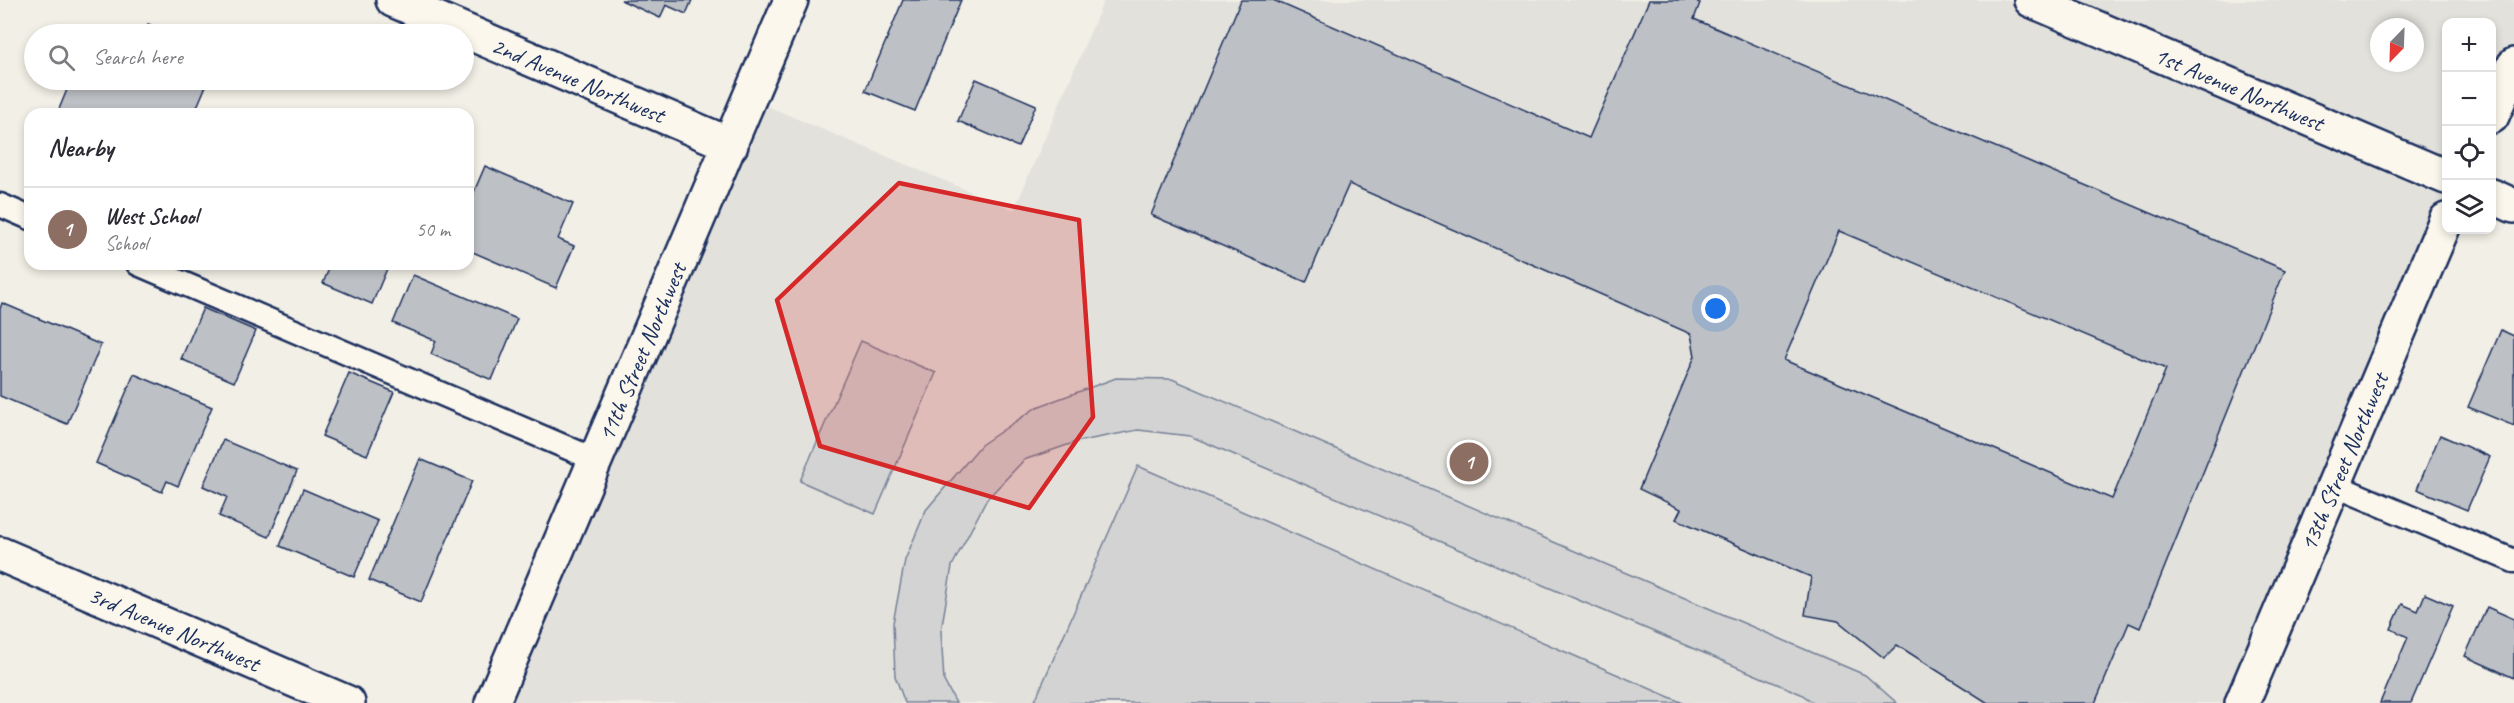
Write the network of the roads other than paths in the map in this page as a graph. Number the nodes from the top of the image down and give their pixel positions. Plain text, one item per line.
1 (393, 0) edge
2 (791, 0) edge
3 (2031, 0) edge
4 (449, 24) edge
5 (474, 35) edge
6 (2514, 65) edge
7 (2496, 107) edge
8 (731, 146) junction
9 (2442, 175) edge
10 (2496, 198) edge
11 (0, 205) edge
12 (2514, 206) edge
13 (24, 215) edge
14 (2442, 229) edge
15 (152, 270) edge
16 (596, 460) junction
17 (2334, 485) junction
18 (0, 554) edge
19 (2514, 561) edge
20 (348, 703) edge
21 (492, 703) edge
22 (2242, 703) edge

1 - 4 street, 2nd Avenue Northwest
2 - 8 street, 11th Street Northwest
3 - 9 street, 1st Avenue Northwest
5 - 8 street, 2nd Avenue Northwest
6 - 7 street
8 - 16 street, 11th Street Northwest
10 - 12 street
11 - 13 lane
14 - 17 street, 13th Street Northwest
15 - 16 lane
16 - 21 street, 11th Street Northwest
17 - 19 lane
17 - 22 street, 13th Street Northwest
18 - 20 street, 3rd Avenue Northwest

